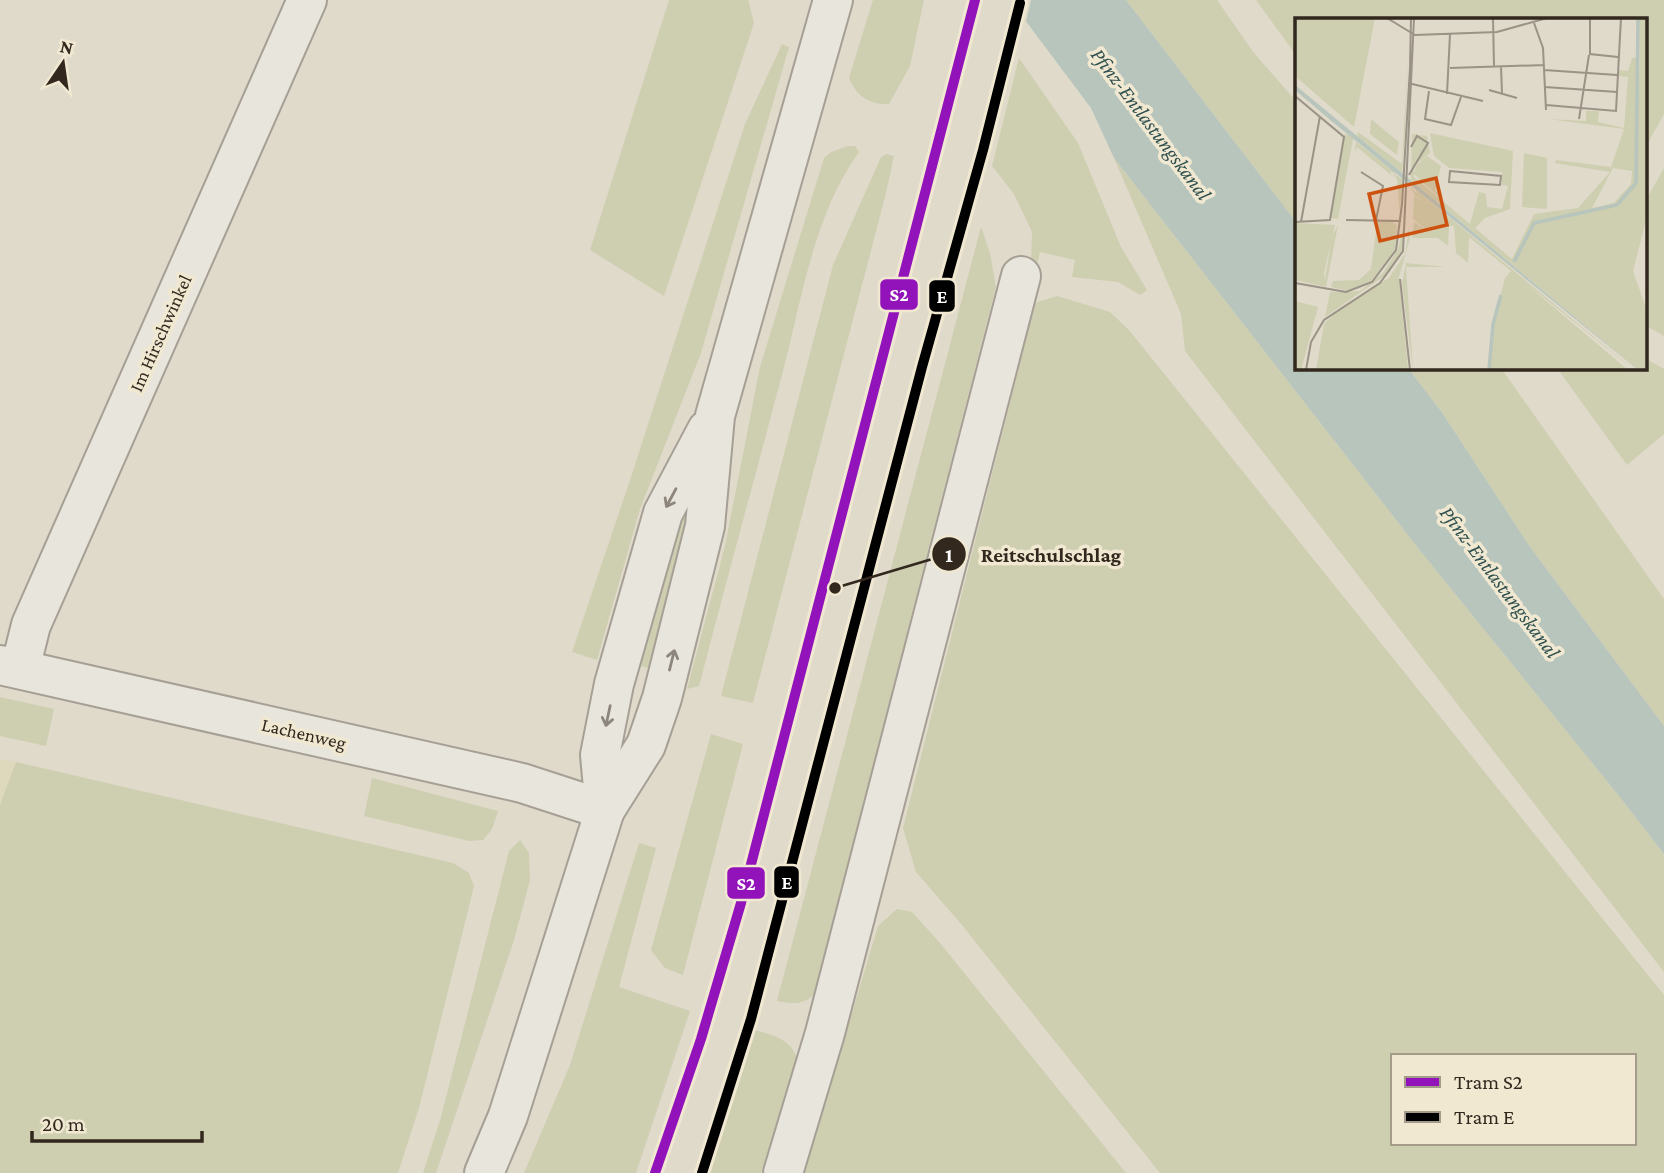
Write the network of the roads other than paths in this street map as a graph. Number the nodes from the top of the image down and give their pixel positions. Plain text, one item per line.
1 (307, 0) edge
2 (833, 0) edge
3 (1021, 276) dead end
4 (715, 416) junction
5 (10, 667) edge
6 (605, 810) junction
7 (484, 1173) edge
8 (783, 1173) edge

1 - 5 street, Im Hirschwinkel
2 - 4 street
3 - 8 street
6 -> 4 street
4 -> 6 street
5 - 6 street, Lachenweg
6 - 7 street

